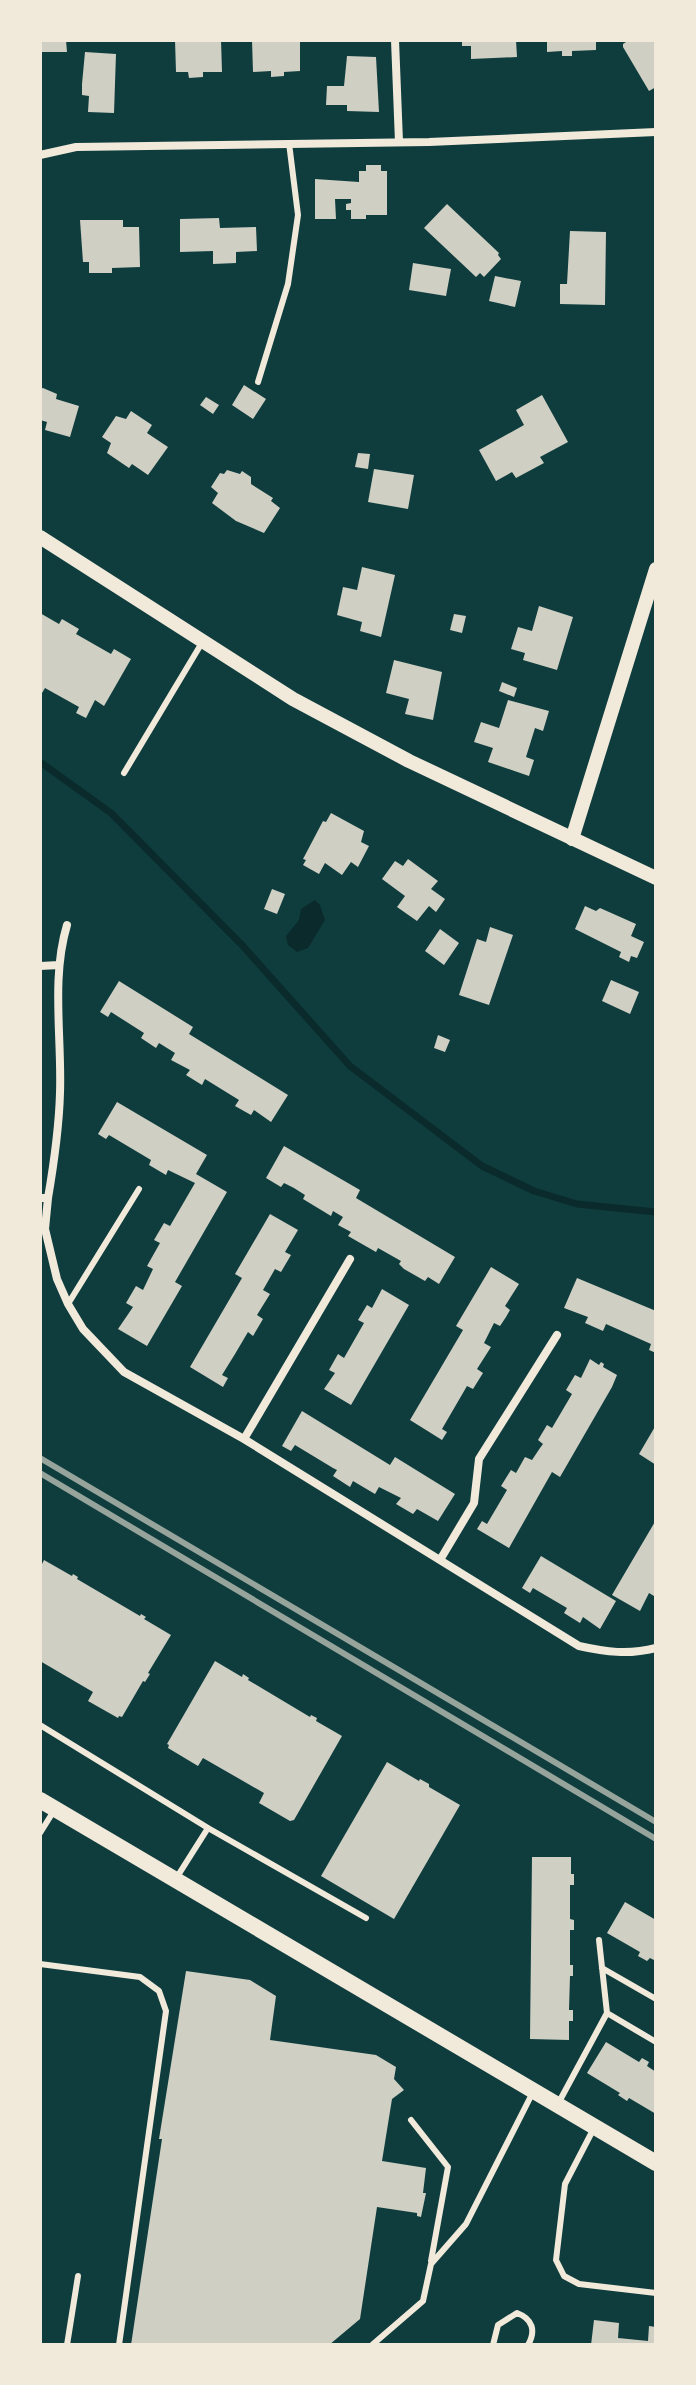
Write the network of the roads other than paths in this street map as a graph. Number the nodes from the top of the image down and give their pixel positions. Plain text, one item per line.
1 (395, 40) edge
2 (656, 132) edge
3 (399, 142) junction
4 (289, 143) junction
5 (40, 155) edge
6 (258, 382) dead end
7 (40, 537) edge
8 (656, 569) edge
9 (203, 641) junction
10 (124, 773) dead end
11 (572, 839) junction
12 (656, 878) edge
13 (67, 925) dead end
14 (59, 965) junction
15 (40, 966) edge
16 (139, 1189) dead end
17 (44, 1198) edge
18 (350, 1259) dead end
19 (68, 1304) junction
20 (557, 1335) dead end
21 (244, 1439) junction
22 (440, 1560) junction
23 (656, 1648) edge
24 (40, 1725) edge
25 (48, 1805) edge
26 (208, 1828) junction
27 (40, 1833) edge
28 (176, 1880) junction
29 (366, 1918) dead end
30 (599, 1940) dead end
31 (40, 1964) edge
32 (602, 1968) junction
33 (656, 1999) edge
34 (607, 2013) junction
35 (656, 2042) edge
36 (534, 2091) junction
37 (557, 2105) junction
38 (411, 2120) dead end
39 (595, 2127) junction
40 (656, 2163) edge
41 (431, 2264) junction
42 (78, 2276) dead end
43 (656, 2293) edge
44 (67, 2345) edge
45 (119, 2345) edge
46 (372, 2345) edge
47 (493, 2345) edge
48 (528, 2345) edge

1 - 3 street
2 - 3 street
3 - 4 street
4 - 5 street
4 - 6 lane
7 - 9 street
8 - 11 street
9 - 10 lane
9 - 11 street
11 - 12 street
13 - 14 street
14 - 15 street
14 - 17 street
16 - 19 lane
17 - 19 street
18 - 21 street
19 - 21 street
20 - 22 street
21 - 22 street
22 - 23 street
24 - 26 lane
25 - 27 lane
25 - 28 main road
26 - 28 lane
26 - 29 lane
28 - 36 main road
30 - 32 lane
31 - 45 lane
32 - 33 lane
32 - 34 lane
34 - 35 lane
34 - 37 lane
36 - 37 main road
36 - 41 lane
37 - 39 main road
38 - 41 lane
39 - 40 main road
39 - 43 lane
41 - 46 lane
42 - 44 lane
47 - 48 lane

